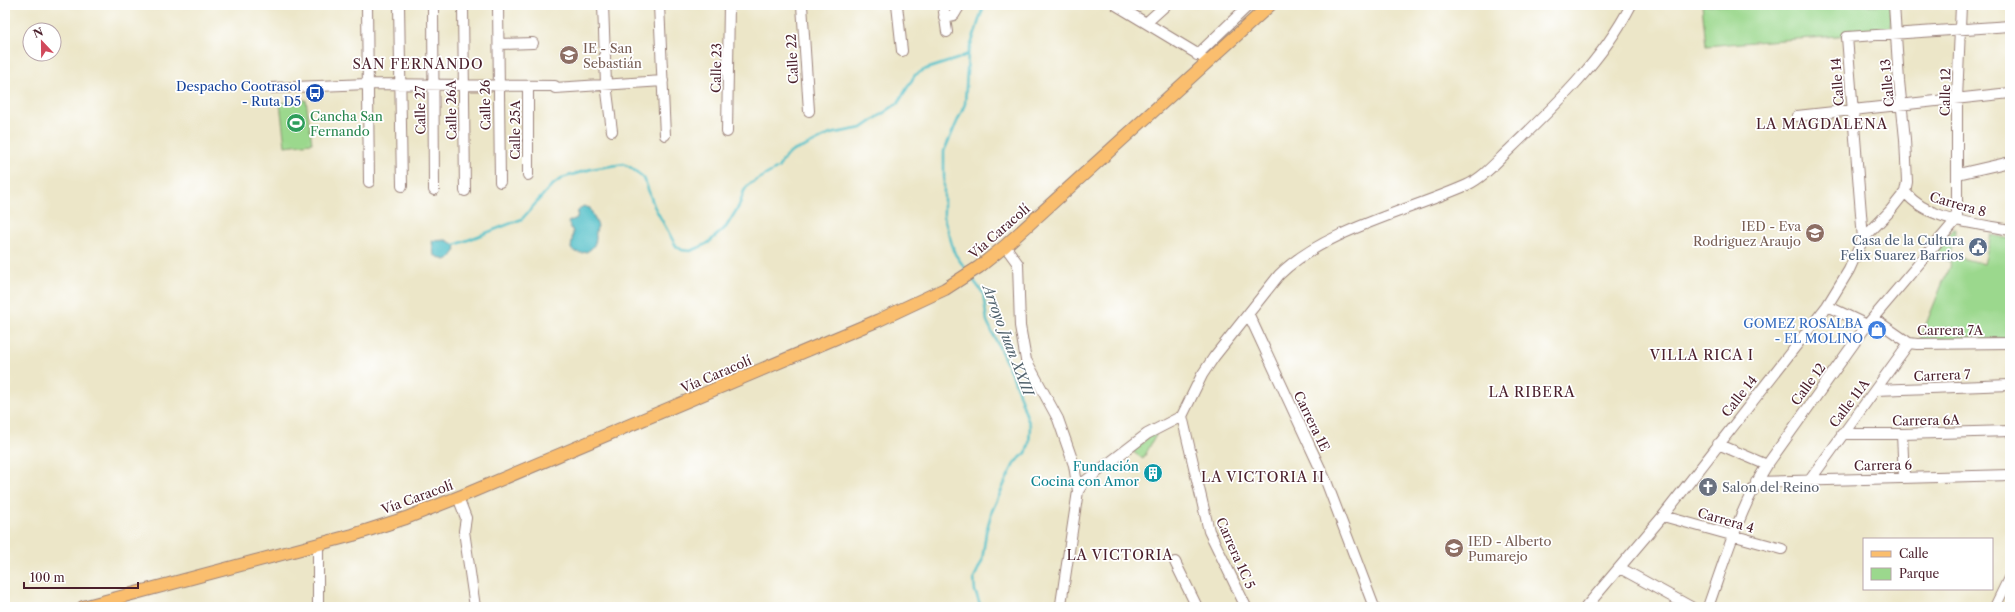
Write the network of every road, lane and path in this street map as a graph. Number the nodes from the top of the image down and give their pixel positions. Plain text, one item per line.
1 (367, 5) edge
2 (399, 5) edge
3 (433, 5) edge
4 (463, 5) edge
5 (498, 5) edge
6 (604, 5) edge
7 (659, 5) edge
8 (730, 5) edge
9 (802, 5) edge
10 (897, 5) edge
11 (943, 5) edge
12 (960, 5) edge
13 (1116, 5) edge
14 (1166, 5) edge
15 (1249, 5) edge
16 (1270, 5) edge
17 (1631, 5) edge
18 (1894, 5) edge
19 (1961, 5) edge
20 (944, 17) junction
21 (1146, 23) junction
22 (2010, 26) edge
23 (1960, 30) junction
24 (946, 32) dead end
25 (1896, 34) junction
26 (499, 44) junction
27 (533, 44) dead end
28 (902, 51) dead end
29 (1198, 55) junction
30 (1209, 62) junction
31 (663, 81) junction
32 (367, 84) junction
33 (400, 84) junction
34 (433, 84) junction
35 (606, 84) junction
36 (464, 85) junction
37 (498, 85) junction
38 (528, 86) junction
39 (271, 88) dead end
40 (2010, 93) edge
41 (1957, 99) junction
42 (1902, 104) junction
43 (809, 111) dead end
44 (1852, 111) junction
45 (1797, 116) dead end
46 (612, 131) dead end
47 (728, 132) dead end
48 (665, 135) dead end
49 (2010, 162) edge
50 (1958, 174) junction
51 (528, 175) dead end
52 (369, 182) dead end
53 (500, 182) dead end
54 (402, 186) dead end
55 (434, 190) dead end
56 (465, 191) dead end
57 (1905, 192) junction
58 (1957, 219) junction
59 (2010, 230) edge
60 (1863, 239) junction
61 (1004, 246) junction
62 (1827, 306) junction
63 (1249, 315) junction
64 (1870, 321) junction
65 (1909, 342) junction
66 (2010, 343) edge
67 (2010, 385) edge
68 (1876, 390) junction
69 (1182, 416) junction
70 (2010, 431) edge
71 (1842, 434) junction
72 (1902, 434) junction
73 (1718, 444) junction
74 (1767, 464) junction
75 (2010, 475) edge
76 (1904, 478) junction
77 (1810, 480) junction
78 (1756, 482) junction
79 (1078, 491) junction
80 (458, 497) junction
81 (1663, 516) junction
82 (1734, 535) junction
83 (318, 544) junction
84 (1782, 550) dead end
85 (1174, 562) dead end
86 (1620, 568) junction
87 (2010, 576) edge
88 (1059, 606) edge
89 (83, 607) edge
90 (318, 607) edge
91 (475, 607) edge
92 (1197, 607) edge
93 (1246, 607) edge
94 (1374, 607) edge
95 (1586, 607) edge
96 (1691, 607) edge
97 (1708, 607) edge
98 (1995, 607) edge

1 - 32 street
2 - 33 street
3 - 34 street, Calle 27
4 - 36 street, Calle 26A
5 - 26 street, Calle 26
6 - 35 street
7 - 31 street
8 - 47 street, Calle 23
9 - 43 street, Calle 22
10 - 28 street
11 - 20 street
12 - 20 street
13 - 21 street
14 - 21 street
15 - 29 street
16 - 30 main road, Vía Caracolí
17 - 63 street
18 - 25 street, Calle 13
19 - 23 street, Calle 12
20 - 24 street
21 - 29 street
22 - 23 street
23 - 25 street
23 - 41 street, Calle 12
25 - 42 street, Calle 13
25 - 44 street, Calle 14
26 - 27 street
26 - 37 street, Calle 26
29 - 30 street
30 - 61 main road, Vía Caracolí
31 - 35 street
31 - 48 street
32 - 33 street
32 - 39 street
32 - 52 street
33 - 34 street
33 - 54 street
34 - 36 street
34 - 55 street, Calle 27
35 - 38 street
35 - 46 street
36 - 37 street
36 - 56 street, Calle 26A
37 - 38 street
37 - 53 street, Calle 26
38 - 51 street, Calle 25A
40 - 41 street
41 - 42 street
41 - 50 street, Calle 12
42 - 44 street
42 - 57 street, Calle 13
44 - 45 street
44 - 60 street, Calle 14
49 - 50 street
50 - 58 street, Calle 12
57 - 58 street, Carrera 8
57 - 60 street
58 - 59 street, Carrera 8
58 - 64 street, Calle 12
60 - 62 street, Calle 14
61 - 79 street
61 - 80 main road, Vía Caracolí
62 - 64 street, Carrera 7A
62 - 73 street, Calle 14
63 - 69 street
63 - 94 street, Carrera 1E
64 - 65 street, Carrera 7A
64 - 74 street, Calle 12
65 - 66 street, Carrera 7A
65 - 68 street, Calle 11A
67 - 68 street, Carrera 7
68 - 71 street, Calle 11A
69 - 79 street
69 - 93 street, Carrera 1C 5
70 - 72 street, Carrera 6A
71 - 72 street, Carrera 6A
71 - 77 street, Calle 11A
72 - 76 street
73 - 74 street
73 - 81 street, Calle 14
74 - 78 street, Calle 12
75 - 76 street, Carrera 6
76 - 77 street, Carrera 6
77 - 78 street, Carrera 6
78 - 82 street, Calle 12
79 - 88 street
80 - 83 main road, Vía Caracolí
80 - 91 street
81 - 82 street, Carrera 4
81 - 86 street, Calle 14
82 - 84 street, Carrera 4
82 - 97 street, Calle 12
83 - 89 main road, Vía Caracolí
83 - 90 street
85 - 92 street
86 - 95 street, Calle 14
86 - 96 street
87 - 98 street

